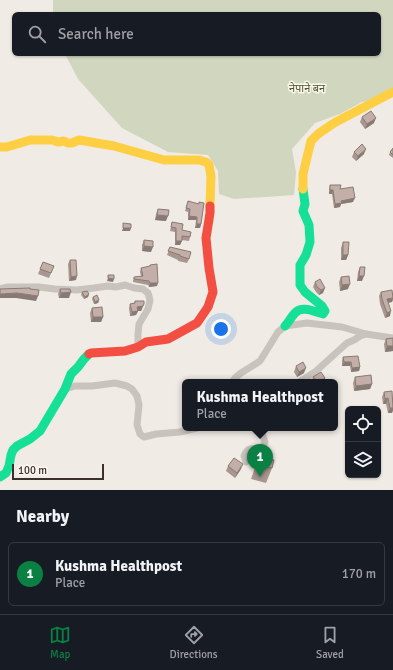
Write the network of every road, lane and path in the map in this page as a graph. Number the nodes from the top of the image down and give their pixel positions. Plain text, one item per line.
1 (393, 92) edge
2 (0, 147) edge
3 (0, 289) edge
4 (285, 326) junction
5 (366, 334) junction
6 (393, 338) edge
7 (138, 347) junction
8 (234, 379) edge
9 (304, 379) edge
10 (65, 389) junction
11 (184, 431) edge
12 (259, 431) edge
13 (246, 462) dead end
14 (0, 477) edge

1 - 4 street
2 - 7 street
3 - 7 street
4 - 5 street
4 - 8 street
5 - 6 street
5 - 9 street
7 - 10 street
10 - 11 street
10 - 14 street
12 - 13 street

